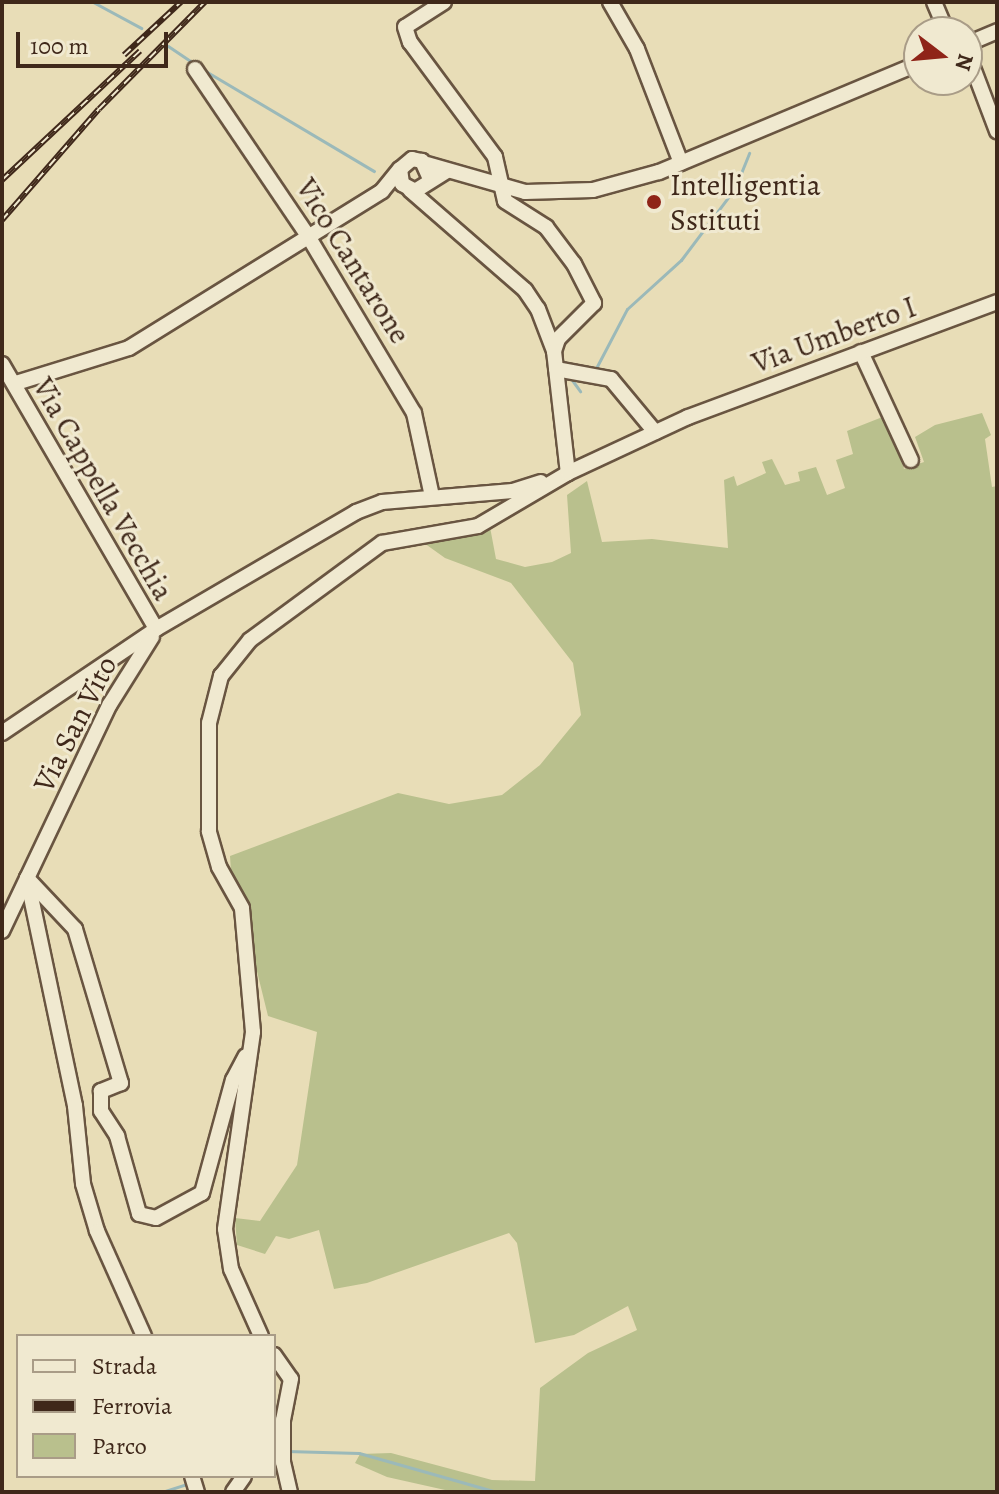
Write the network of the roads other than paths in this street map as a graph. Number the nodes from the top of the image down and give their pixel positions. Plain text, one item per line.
1 (444, 2) edge
2 (617, 4) edge
3 (195, 69) dead end
4 (903, 70) edge
5 (983, 94) edge
6 (997, 131) edge
7 (681, 163) junction
8 (400, 169) junction
9 (428, 176) junction
10 (497, 183) junction
11 (408, 189) junction
12 (382, 191) junction
13 (423, 206) junction
14 (308, 236) junction
15 (997, 303) edge
16 (554, 351) junction
17 (861, 352) junction
18 (2, 364) edge
19 (556, 369) junction
20 (9, 381) edge
21 (655, 432) junction
22 (911, 460) dead end
23 (568, 473) junction
24 (432, 496) junction
25 (156, 629) junction
26 (2, 733) edge
27 (27, 878) junction
28 (2, 931) edge
29 (252, 1045) junction
30 (143, 1334) edge
31 (260, 1334) edge
32 (276, 1358) edge
33 (278, 1426) edge
34 (290, 1492) edge

1 - 10 street
2 - 7 street
3 - 14 street, Vico Cantarone
4 - 7 street
5 - 6 street
7 - 10 street
8 - 9 street
8 - 11 street
8 - 12 street
9 - 10 street
9 - 11 street
9 - 13 street
10 - 16 street
11 - 12 street
11 - 13 street
12 - 14 street
13 - 16 street
14 - 20 street
14 - 24 street, Vico Cantarone
15 - 17 street, Via Umberto I
16 - 19 street
17 - 21 street, Via Umberto I
17 - 22 street
18 - 20 street, Via Cappella Vecchia
19 - 21 street
19 - 23 street
20 - 25 street, Via Cappella Vecchia
21 - 23 street, Via Umberto I
23 - 24 street
23 - 29 street
24 - 25 street
25 - 26 street
25 - 27 street, Via San Vito
27 - 28 street, Via San Vito
27 - 29 street
27 - 30 street
29 - 31 street
32 - 33 street
33 - 34 street

